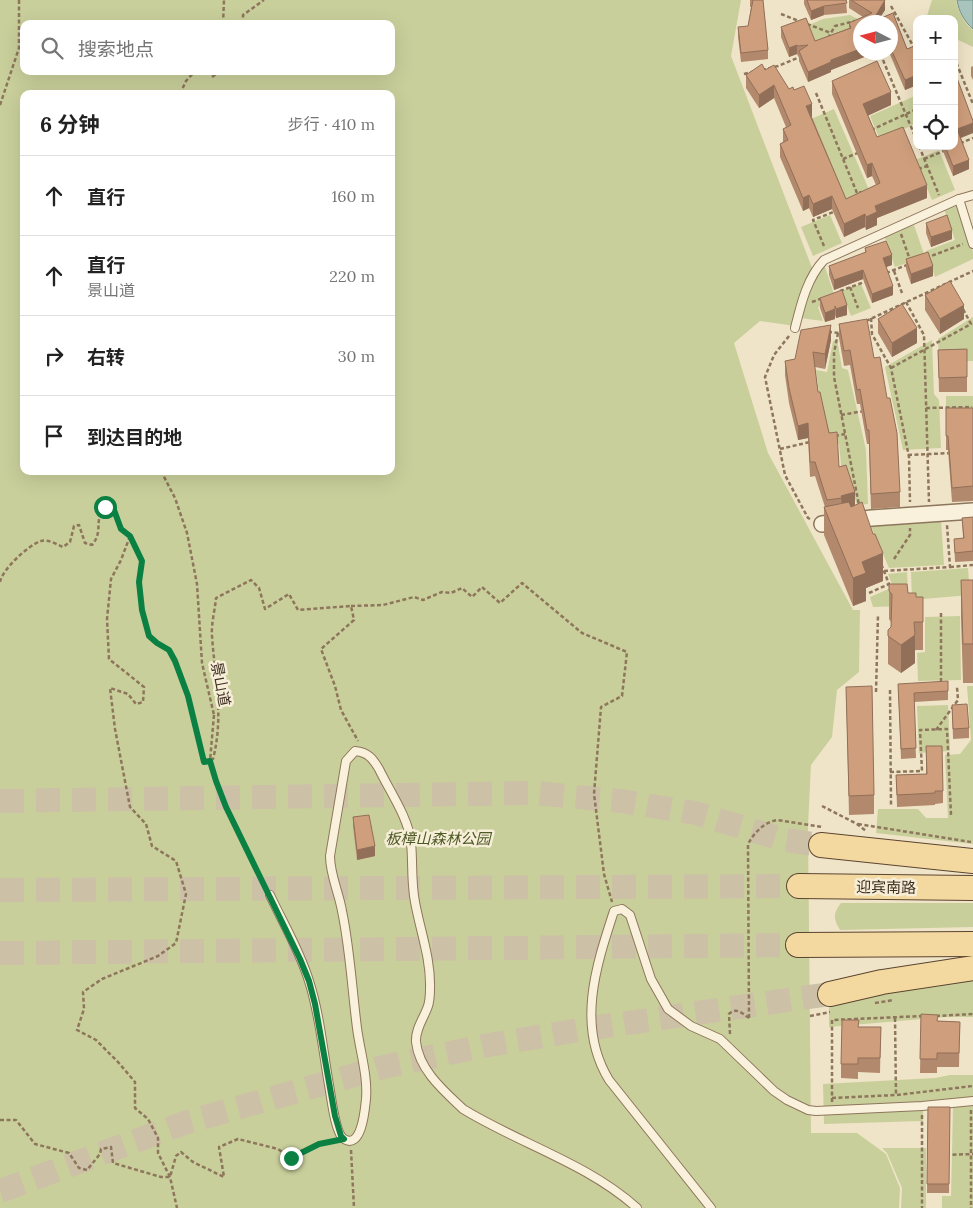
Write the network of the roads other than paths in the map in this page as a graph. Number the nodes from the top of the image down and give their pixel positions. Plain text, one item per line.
1 (973, 195) edge
2 (959, 199) junction
3 (972, 243) edge
4 (795, 328) road end
5 (973, 511) edge
6 (822, 524) edge
7 (822, 836) tunnel mouth
8 (973, 861) edge
9 (799, 886) tunnel mouth
10 (973, 888) edge
11 (270, 895) road end
12 (973, 944) edge
13 (798, 945) tunnel mouth
14 (973, 968) edge
15 (834, 1003) tunnel mouth
16 (972, 1101) edge
17 (638, 1208) edge
18 (711, 1208) edge

1 - 2 lane
2 - 3 lane
2 - 4 lane
5 - 6 street
7 - 8 main road
9 - 10 main road, 迎宾南路
11 - 17 lane
12 - 13 main road
14 - 15 main road
16 - 18 lane

